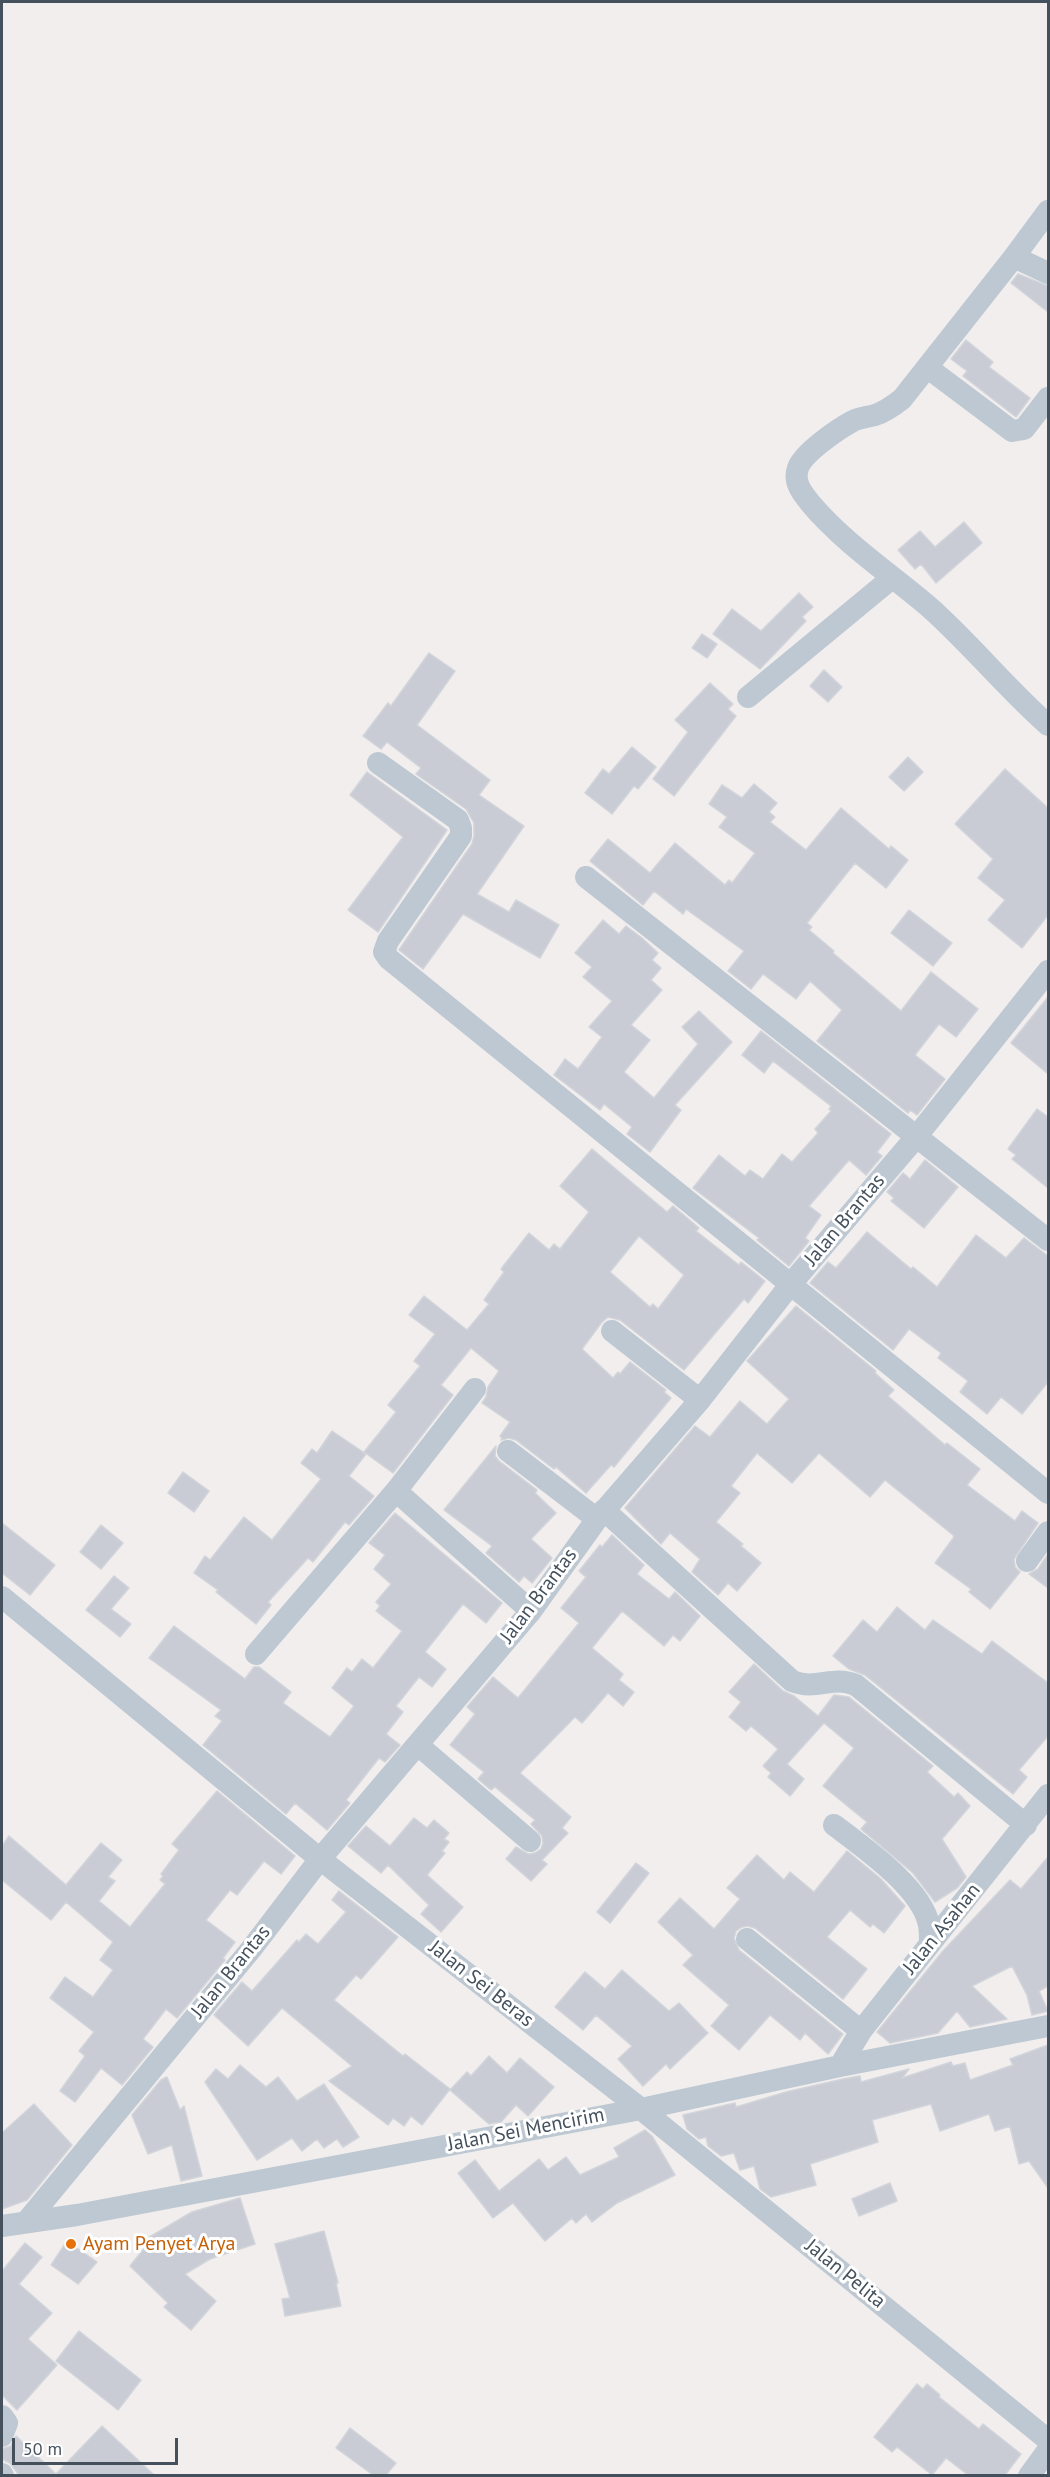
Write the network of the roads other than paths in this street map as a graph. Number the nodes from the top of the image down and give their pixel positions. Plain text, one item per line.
1 (1048, 211) edge
2 (1014, 257) junction
3 (1048, 273) edge
4 (928, 368) junction
5 (1048, 398) edge
6 (892, 579) junction
7 (748, 697) dead end
8 (1048, 724) edge
9 (378, 763) dead end
10 (586, 877) dead end
11 (1048, 971) edge
12 (916, 1136) junction
13 (1048, 1240) edge
14 (790, 1285) junction
15 (612, 1331) dead end
16 (475, 1389) dead end
17 (700, 1400) junction
18 (508, 1451) dead end
19 (396, 1491) junction
20 (1048, 1493) edge
21 (600, 1515) junction
22 (1048, 1532) edge
23 (1027, 1561) dead end
24 (2, 1597) edge
25 (531, 1611) junction
26 (256, 1654) dead end
27 (417, 1745) junction
28 (1048, 1795) edge
29 (834, 1825) dead end
30 (1026, 1825) junction
31 (530, 1841) dead end
32 (320, 1859) junction
33 (747, 1940) dead end
34 (930, 1944) junction
35 (1048, 2026) edge
36 (861, 2031) junction
37 (840, 2066) junction
38 (641, 2109) junction
39 (27, 2221) junction
40 (2, 2226) edge
41 (2, 2416) edge
42 (2, 2436) edge
43 (1048, 2440) edge
44 (1048, 2450) edge
45 (1029, 2475) edge

1 - 2 street
2 - 3 street
2 - 4 street
4 - 5 street
4 - 6 street
6 - 7 street
6 - 8 street
9 - 14 street
10 - 12 street
11 - 12 street, Jalan Brantas
12 - 13 street
12 - 14 street, Jalan Brantas
14 - 17 street, Jalan Brantas
14 - 20 street
15 - 17 street
16 - 19 street
17 - 21 street, Jalan Brantas
18 - 21 street
19 - 25 street
19 - 26 street
21 - 25 street, Jalan Brantas
21 - 30 street
22 - 23 street
24 - 32 street, Jalan Sei Beras
25 - 27 street, Jalan Brantas
27 - 31 street
27 - 32 street, Jalan Brantas
28 - 30 street, Jalan Asahan
29 - 34 street
30 - 34 street, Jalan Asahan
32 - 38 street, Jalan Sei Beras
32 - 39 street, Jalan Brantas
33 - 36 street
34 - 36 street, Jalan Asahan
35 - 37 street, Jalan Sei Mencirim
36 - 37 street, Jalan Asahan
37 - 38 street, Jalan Sei Mencirim
38 - 39 street, Jalan Sei Mencirim
38 - 43 street, Jalan Pelita
39 - 40 street, Jalan Sei Mencirim
41 - 42 street
44 - 45 street

